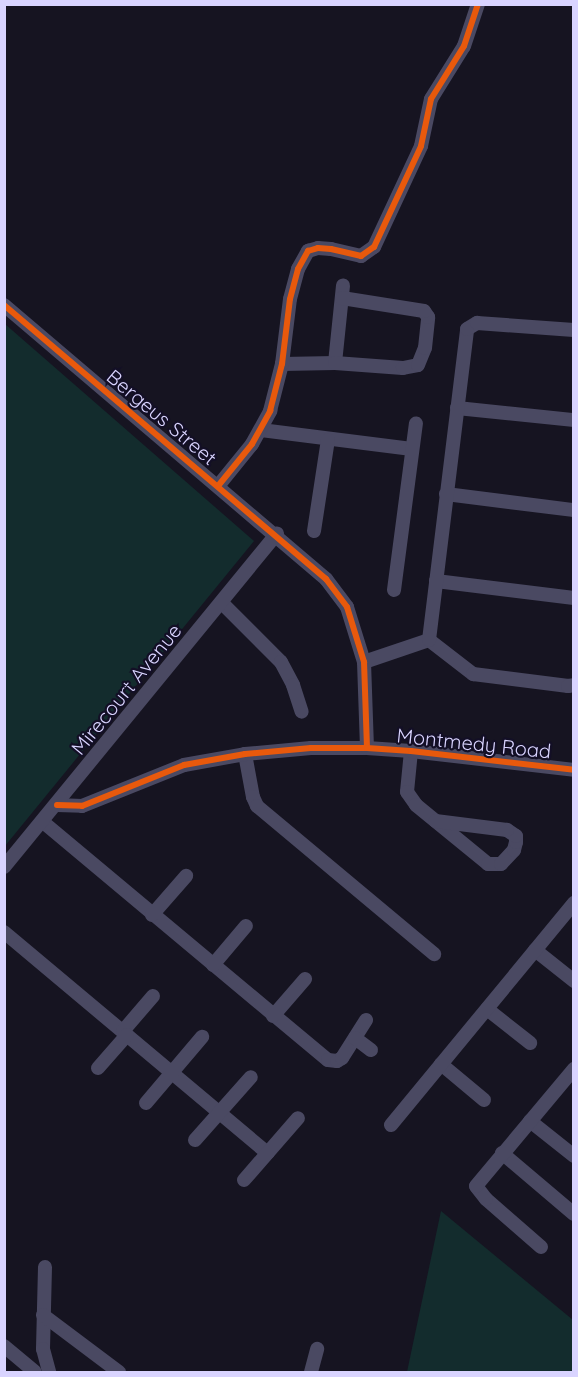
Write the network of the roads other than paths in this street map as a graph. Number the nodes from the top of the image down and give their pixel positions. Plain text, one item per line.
1 (478, 4) edge
2 (4, 305) edge
3 (573, 330) edge
4 (335, 363) junction
5 (282, 364) junction
6 (457, 408) junction
7 (573, 420) edge
8 (416, 423) dead end
9 (261, 430) junction
10 (328, 440) junction
11 (412, 449) junction
12 (218, 486) junction
13 (447, 494) junction
14 (572, 510) edge
15 (314, 531) dead end
16 (276, 534) junction
17 (436, 581) junction
18 (394, 590) dead end
19 (573, 598) edge
20 (222, 603) junction
21 (429, 640) junction
22 (364, 662) junction
23 (573, 685) edge
24 (302, 712) dead end
25 (367, 748) junction
26 (411, 751) junction
27 (245, 754) junction
28 (573, 770) edge
29 (57, 805) junction
30 (436, 821) junction
31 (43, 822) junction
32 (4, 867) edge
33 (186, 876) dead end
34 (573, 903) edge
35 (152, 915) junction
36 (246, 926) dead end
37 (4, 932) edge
38 (535, 950) junction
39 (434, 954) dead end
40 (213, 965) junction
41 (305, 979) dead end
42 (573, 981) edge
43 (153, 996) dead end
44 (487, 1009) junction
45 (273, 1016) junction
46 (366, 1020) dead end
47 (125, 1033) junction
48 (202, 1037) dead end
49 (355, 1038) junction
50 (530, 1043) dead end
51 (371, 1050) dead end
52 (441, 1064) junction
53 (98, 1068) dead end
54 (573, 1069) edge
55 (172, 1073) junction
56 (251, 1077) dead end
57 (573, 1078) edge
58 (484, 1100) dead end
59 (146, 1103) dead end
60 (219, 1112) junction
61 (298, 1118) dead end
62 (533, 1123) junction
63 (391, 1125) dead end
64 (195, 1140) dead end
65 (267, 1153) junction
66 (505, 1156) junction
67 (573, 1156) edge
68 (244, 1180) dead end
69 (573, 1214) edge
70 (541, 1247) dead end
71 (45, 1268) dead end
72 (43, 1315) junction
73 (4, 1346) edge
74 (317, 1349) dead end
75 (35, 1372) edge
76 (49, 1372) edge
77 (118, 1372) edge
78 (311, 1372) edge

1 - 5 street
2 - 12 street, Bergeus Street
3 - 6 street
4 - 4 street
4 - 5 street
5 - 9 street
6 - 7 street
6 - 13 street
8 - 11 street
9 - 10 street
9 - 12 street
10 - 11 street
10 - 15 street
11 - 18 street
12 - 16 street, Bergeus Street
13 - 14 street
13 - 17 street
16 - 20 street, Mirecourt Avenue
16 - 22 street, Bergeus Street
17 - 19 street
17 - 21 street
20 - 24 street
20 - 29 street, Mirecourt Avenue
21 - 22 street
21 - 23 street
22 - 25 street, Bergeus Street
25 - 26 street, Montmedy Road
25 - 27 street, Montmedy Road
26 - 28 street, Montmedy Road
26 - 30 street
27 - 29 street, Montmedy Road
27 - 39 street
29 - 31 street, Mirecourt Avenue
30 - 30 street
31 - 32 street, Mirecourt Avenue
31 - 35 street
33 - 35 street
34 - 38 street
35 - 40 street
36 - 40 street
37 - 47 street
38 - 42 street
38 - 44 street
40 - 45 street
41 - 45 street
43 - 47 street
44 - 50 street
44 - 52 street
45 - 49 street
46 - 49 street
47 - 53 street
47 - 55 street
48 - 55 street
49 - 51 street
52 - 58 street
52 - 63 street
54 - 62 street
55 - 59 street
55 - 60 street
56 - 60 street
57 - 62 street
60 - 64 street
60 - 65 street
61 - 65 street
62 - 66 street
62 - 67 street
65 - 68 street
66 - 69 street
66 - 70 street
71 - 72 street
72 - 76 street
72 - 77 street
73 - 75 street
74 - 78 street

